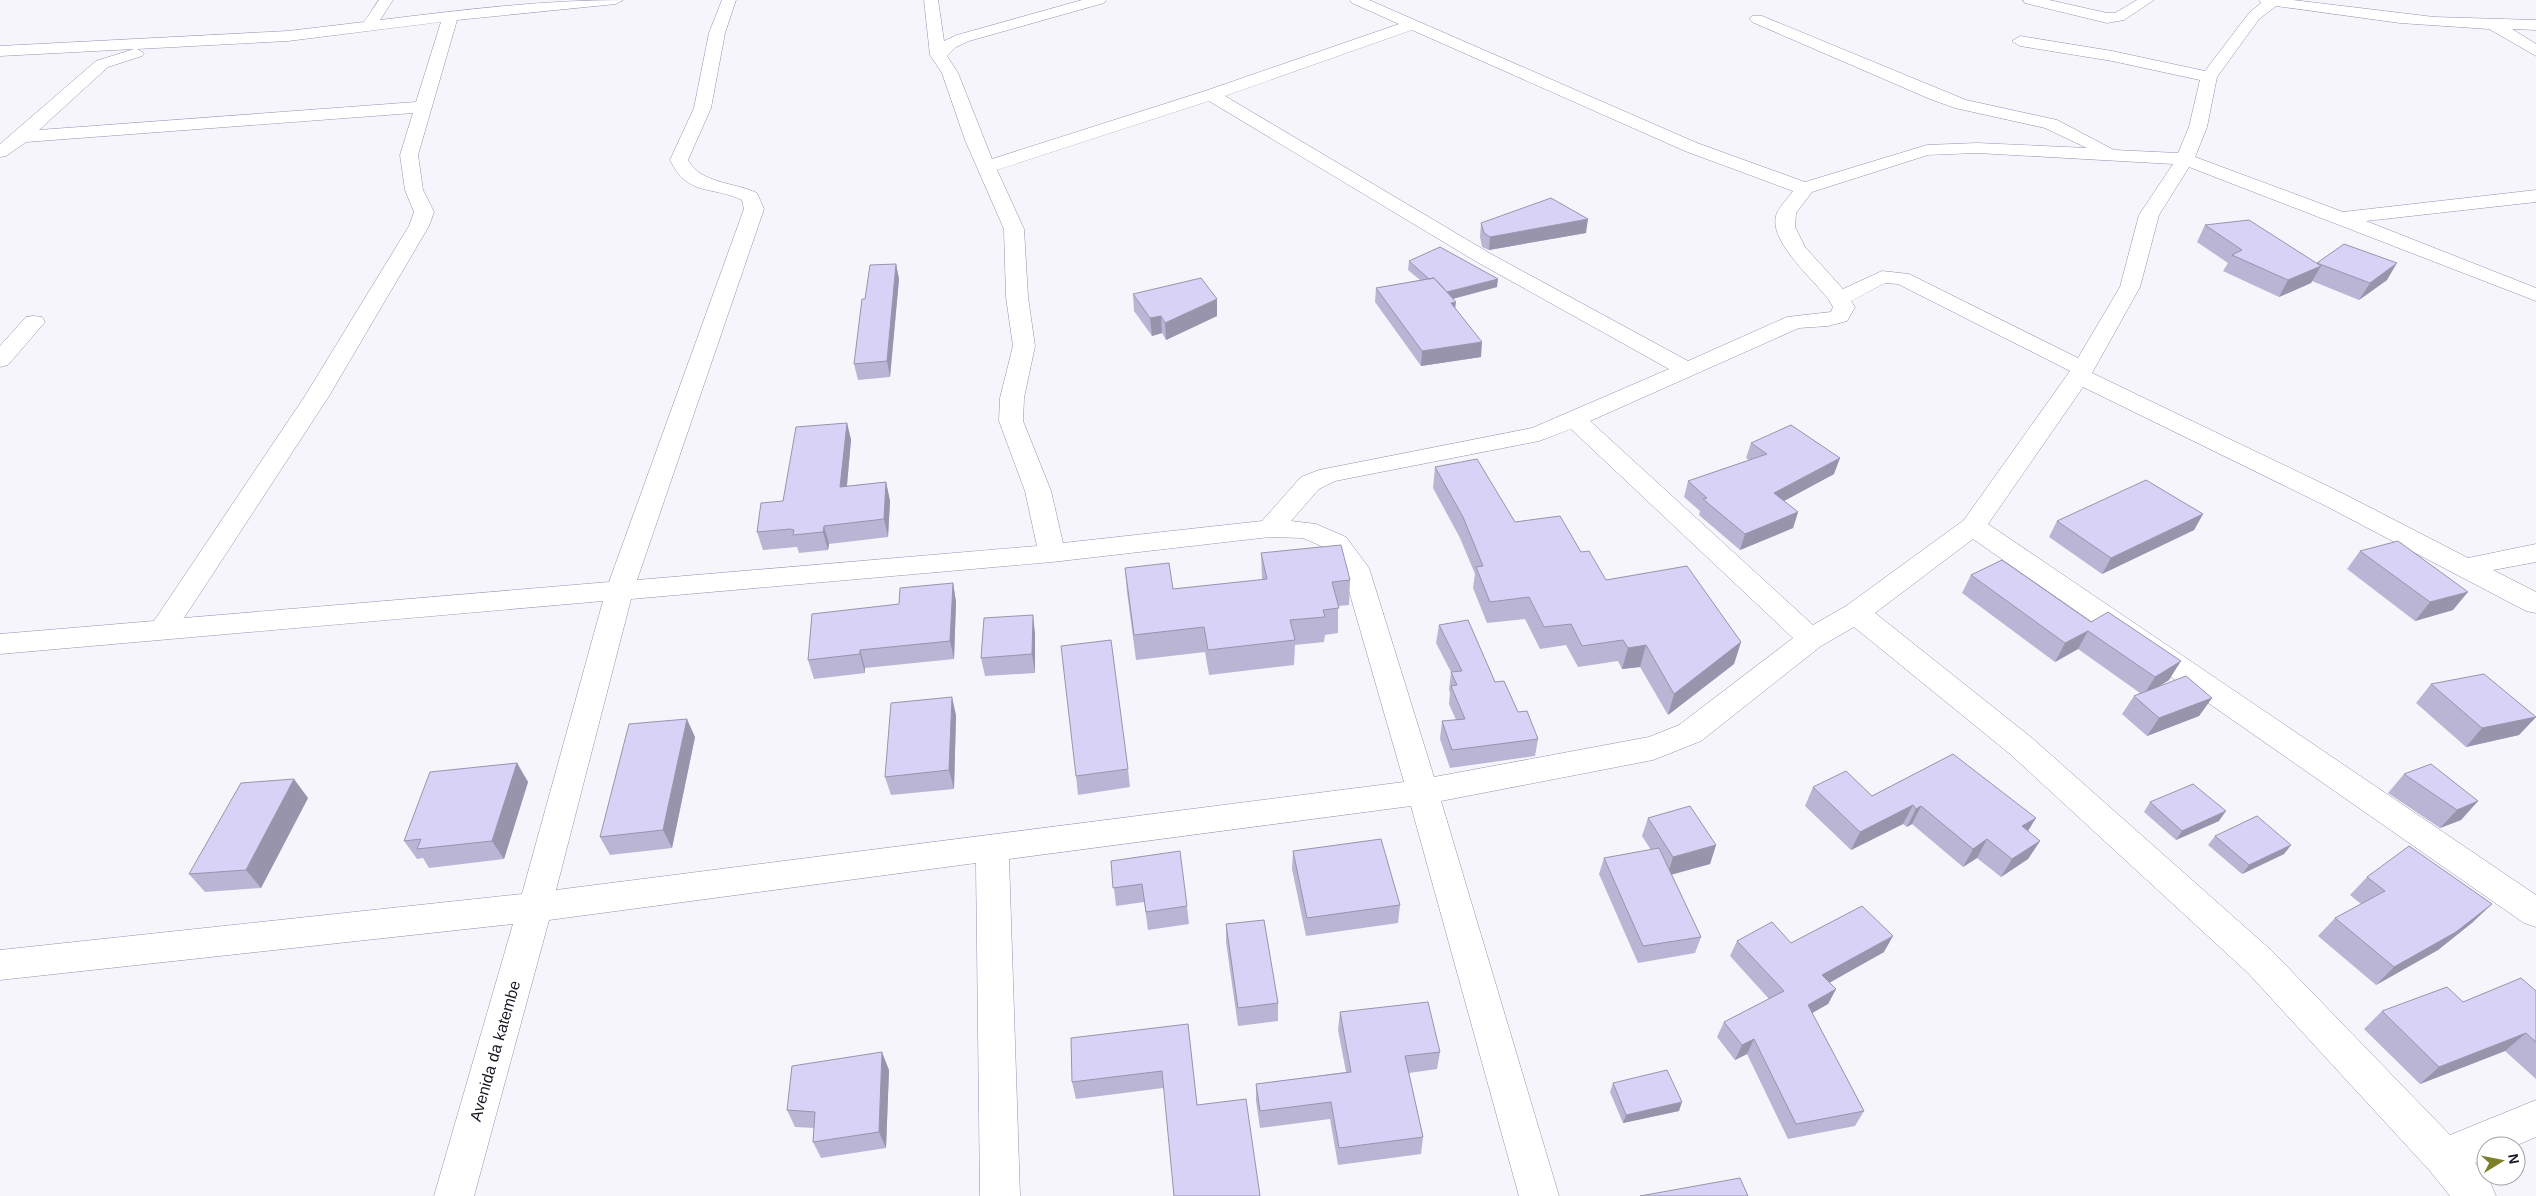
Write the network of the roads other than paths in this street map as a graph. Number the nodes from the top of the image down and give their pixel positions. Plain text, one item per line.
1 (386, 0) edge
2 (616, 0) edge
3 (729, 0) edge
4 (931, 0) edge
5 (1099, 0) edge
6 (1357, 0) edge
7 (2030, 0) edge
8 (2147, 0) edge
9 (2271, 0) edge
10 (582, 1) edge
11 (450, 17) junction
12 (1757, 19) dead end
13 (1413, 24) junction
14 (2536, 25) edge
15 (369, 26) junction
16 (2495, 26) junction
17 (2020, 41) dead end
18 (170, 42) junction
19 (936, 45) junction
20 (98, 46) junction
21 (0, 51) edge
22 (2536, 52) edge
23 (102, 64) junction
24 (2209, 77) junction
25 (1211, 95) junction
26 (424, 108) junction
27 (21, 138) junction
28 (0, 152) edge
29 (2114, 155) junction
30 (2185, 159) junction
31 (987, 167) junction
32 (1804, 188) junction
33 (2536, 196) edge
34 (2342, 218) junction
35 (2536, 295) edge
36 (1841, 298) junction
37 (34, 322) dead end
38 (0, 360) edge
39 (1688, 370) junction
40 (2081, 373) junction
41 (1575, 420) junction
42 (1973, 526) junction
43 (1270, 529) junction
44 (1052, 553) junction
45 (2536, 553) edge
46 (2466, 567) junction
47 (619, 591) junction
48 (2536, 604) edge
49 (1856, 612) junction
50 (163, 629) junction
51 (1811, 639) junction
52 (0, 644) edge
53 (1423, 792) junction
54 (992, 848) junction
55 (535, 907) junction
56 (2536, 913) edge
57 (0, 964) edge
58 (2536, 1118) edge
59 (2444, 1157) junction
60 (454, 1196) edge
61 (1000, 1196) edge
62 (1540, 1196) edge
63 (2476, 1196) edge

1 - 15 street
2 - 10 street
3 - 47 street, Avenida da katembe
4 - 19 street
5 - 19 street
6 - 13 street
7 - 8 street
9 - 16 street
9 - 24 street
10 - 11 street
11 - 15 street
11 - 26 street
12 - 29 street
13 - 25 street
13 - 32 street
14 - 16 street
15 - 18 street
16 - 22 street
17 - 24 street
18 - 20 street
18 - 23 street
19 - 31 street
20 - 21 street
20 - 23 street
23 - 27 street
24 - 30 street
25 - 31 street
25 - 39 street
26 - 27 street
26 - 50 street
27 - 28 street
29 - 30 street
29 - 32 street
30 - 34 street
30 - 40 street
31 - 44 street
32 - 36 street
33 - 34 street
34 - 35 street
36 - 39 street
36 - 40 street
37 - 38 street
39 - 41 street
40 - 42 street
40 - 46 street
41 - 43 street
41 - 51 street
42 - 49 street
42 - 56 street
43 - 44 street
43 - 53 street
44 - 47 street
45 - 46 street
46 - 48 street
47 - 50 street
47 - 55 street, Avenida da katembe
49 - 51 street
49 - 59 street
50 - 52 street
51 - 53 street
53 - 54 street
53 - 62 street
54 - 55 street
54 - 61 street
55 - 57 street
55 - 60 street, Avenida da katembe
58 - 59 street
59 - 63 street

